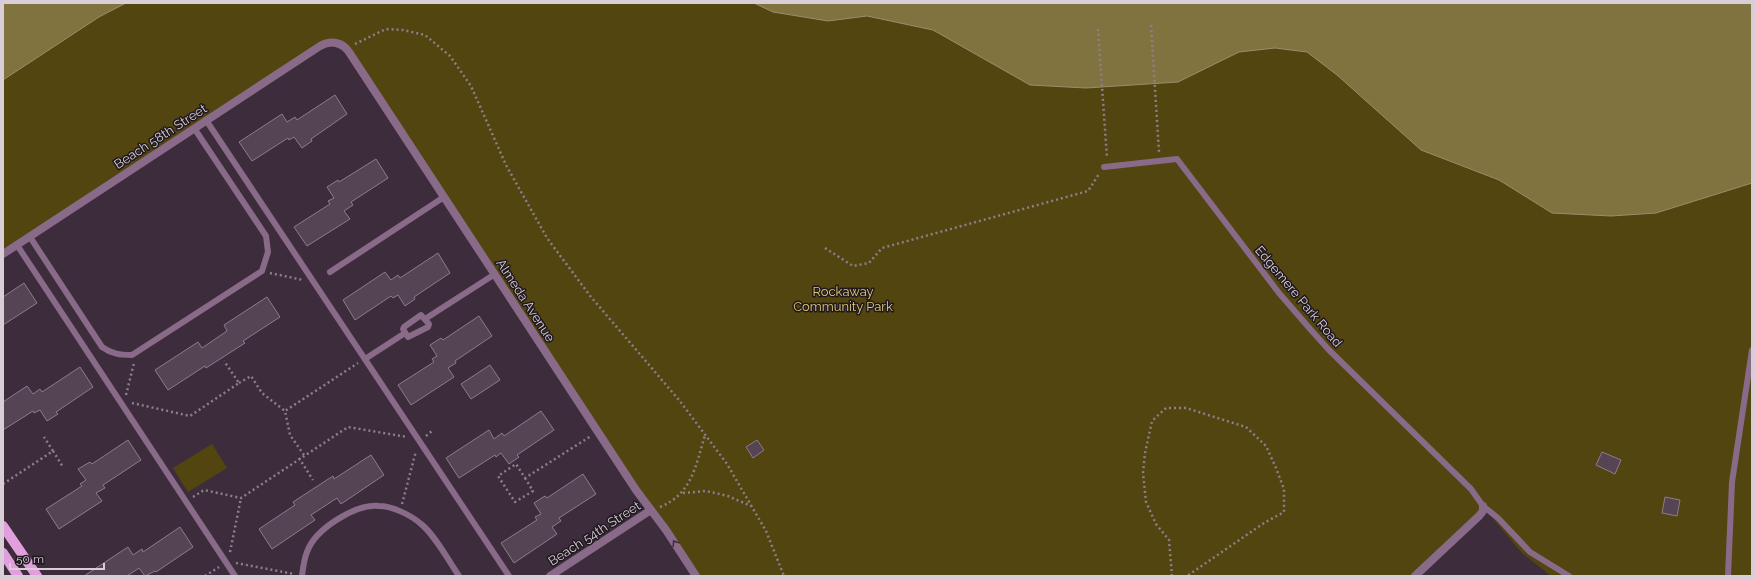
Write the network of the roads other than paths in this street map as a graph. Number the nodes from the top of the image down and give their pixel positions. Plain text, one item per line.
1 (332, 43) joint
2 (206, 120) junction
3 (194, 128) junction
4 (1106, 167) road end
5 (444, 197) junction
6 (30, 237) junction
7 (17, 245) junction
8 (3, 254) edge
9 (330, 272) dead end
10 (495, 274) junction
11 (425, 320) junction
12 (405, 333) junction
13 (1752, 350) edge
14 (365, 358) junction
15 (1483, 506) junction
16 (651, 510) junction
17 (3, 526) edge
18 (3, 553) edge
19 (18, 576) edge
20 (36, 576) edge
21 (235, 576) edge
22 (302, 576) edge
23 (459, 576) edge
24 (509, 576) edge
25 (550, 576) edge
26 (696, 576) edge
27 (1415, 576) edge
28 (1569, 576) edge
29 (1728, 576) edge

1 - 2 street, Beach 58th Street
1 - 5 street, Almeda Avenue
2 - 3 street, Beach 58th Street
2 - 14 lane
3 - 6 street, Beach 58th Street
3 - 6 lane
4 - 15 lane, Edgemere Park Road
5 - 9 lane
5 - 10 street, Almeda Avenue
6 - 7 street, Beach 58th Street
7 - 8 street, Beach 58th Street
7 - 21 lane
10 - 11 lane
10 - 16 street, Almeda Avenue
11 - 12 lane
11 - 12 lane
12 - 14 lane
13 - 29 lane
14 - 24 lane
15 - 27 street
15 - 28 lane
16 - 25 street, Beach 54th Street
26 -> 16 street, Almeda Avenue
17 - 20 main road
18 - 19 main road
22 - 23 lane

